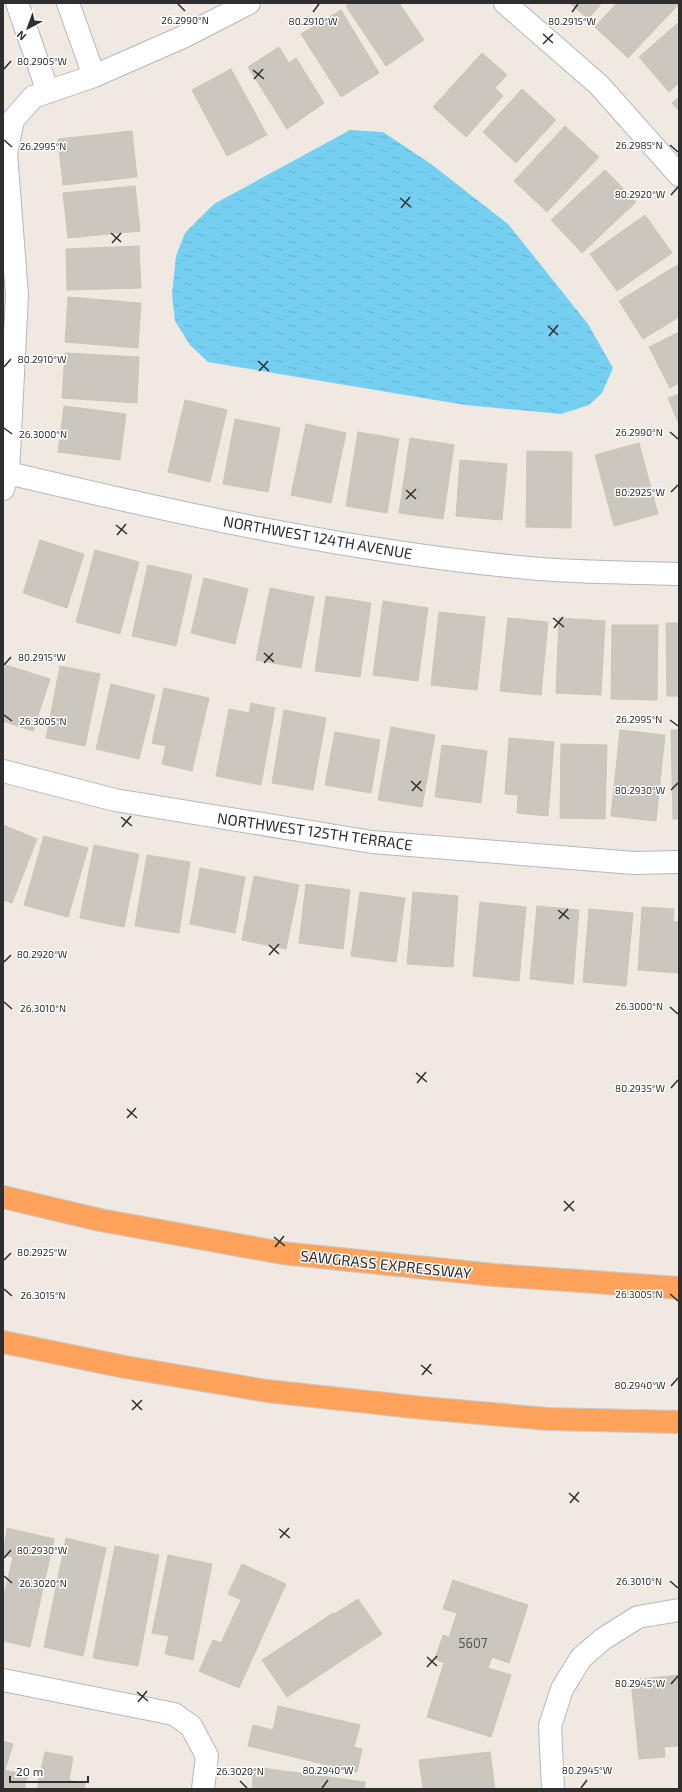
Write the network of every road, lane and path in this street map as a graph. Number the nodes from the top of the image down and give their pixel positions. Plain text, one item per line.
1 (17, 3) edge
2 (68, 3) edge
3 (249, 3) edge
4 (505, 3) edge
5 (94, 76) junction
6 (48, 92) junction
7 (679, 176) edge
8 (6, 481) edge
9 (679, 574) edge
10 (3, 771) edge
11 (679, 862) edge
12 (3, 1197) edge
13 (679, 1288) edge
14 (3, 1342) edge
15 (679, 1422) edge
16 (679, 1610) edge
17 (3, 1680) edge
18 (204, 1789) edge
19 (553, 1789) edge

1 - 6 street
2 - 5 street
3 - 5 street
4 - 7 street
5 - 6 street
6 - 8 street
8 - 9 street, NORTHWEST 124TH AVENUE
10 - 11 street, NORTHWEST 125TH TERRACE
12 - 13 highway, SAWGRASS EXPRESSWAY
14 - 15 highway
16 - 19 street
17 - 18 street

